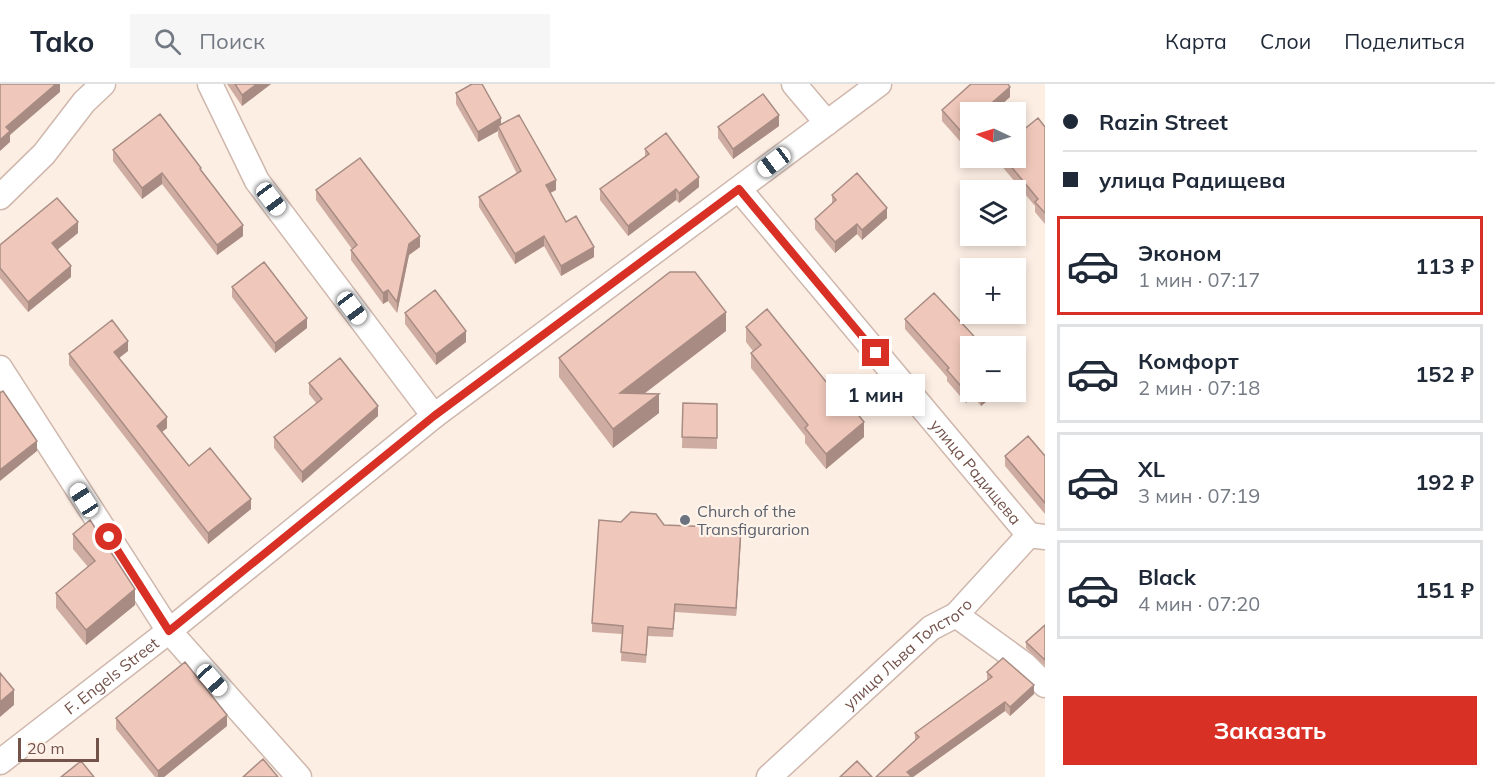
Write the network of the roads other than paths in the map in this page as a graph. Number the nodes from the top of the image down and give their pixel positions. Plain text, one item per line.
1 (103, 84) edge
2 (210, 84) edge
3 (794, 84) edge
4 (879, 84) edge
5 (77, 93) edge
6 (827, 123) junction
7 (739, 189) junction
8 (0, 197) edge
9 (0, 368) edge
10 (434, 416) junction
11 (1037, 536) edge
12 (956, 615) junction
13 (169, 631) junction
14 (1045, 685) edge
15 (0, 762) edge
16 (299, 777) edge
17 (769, 777) edge

1 - 5 street
2 - 10 street
3 - 6 street
4 - 6 street, F. Engels Street
5 - 8 street
6 - 7 street, F. Engels Street
7 - 10 street, F. Engels Street
7 - 11 street, улица Радищева
9 - 13 street
10 - 13 street, F. Engels Street
11 - 12 street, улица Льва Толстого
12 - 14 street
12 - 17 street, улица Льва Толстого
13 - 15 street, F. Engels Street
13 - 16 street

